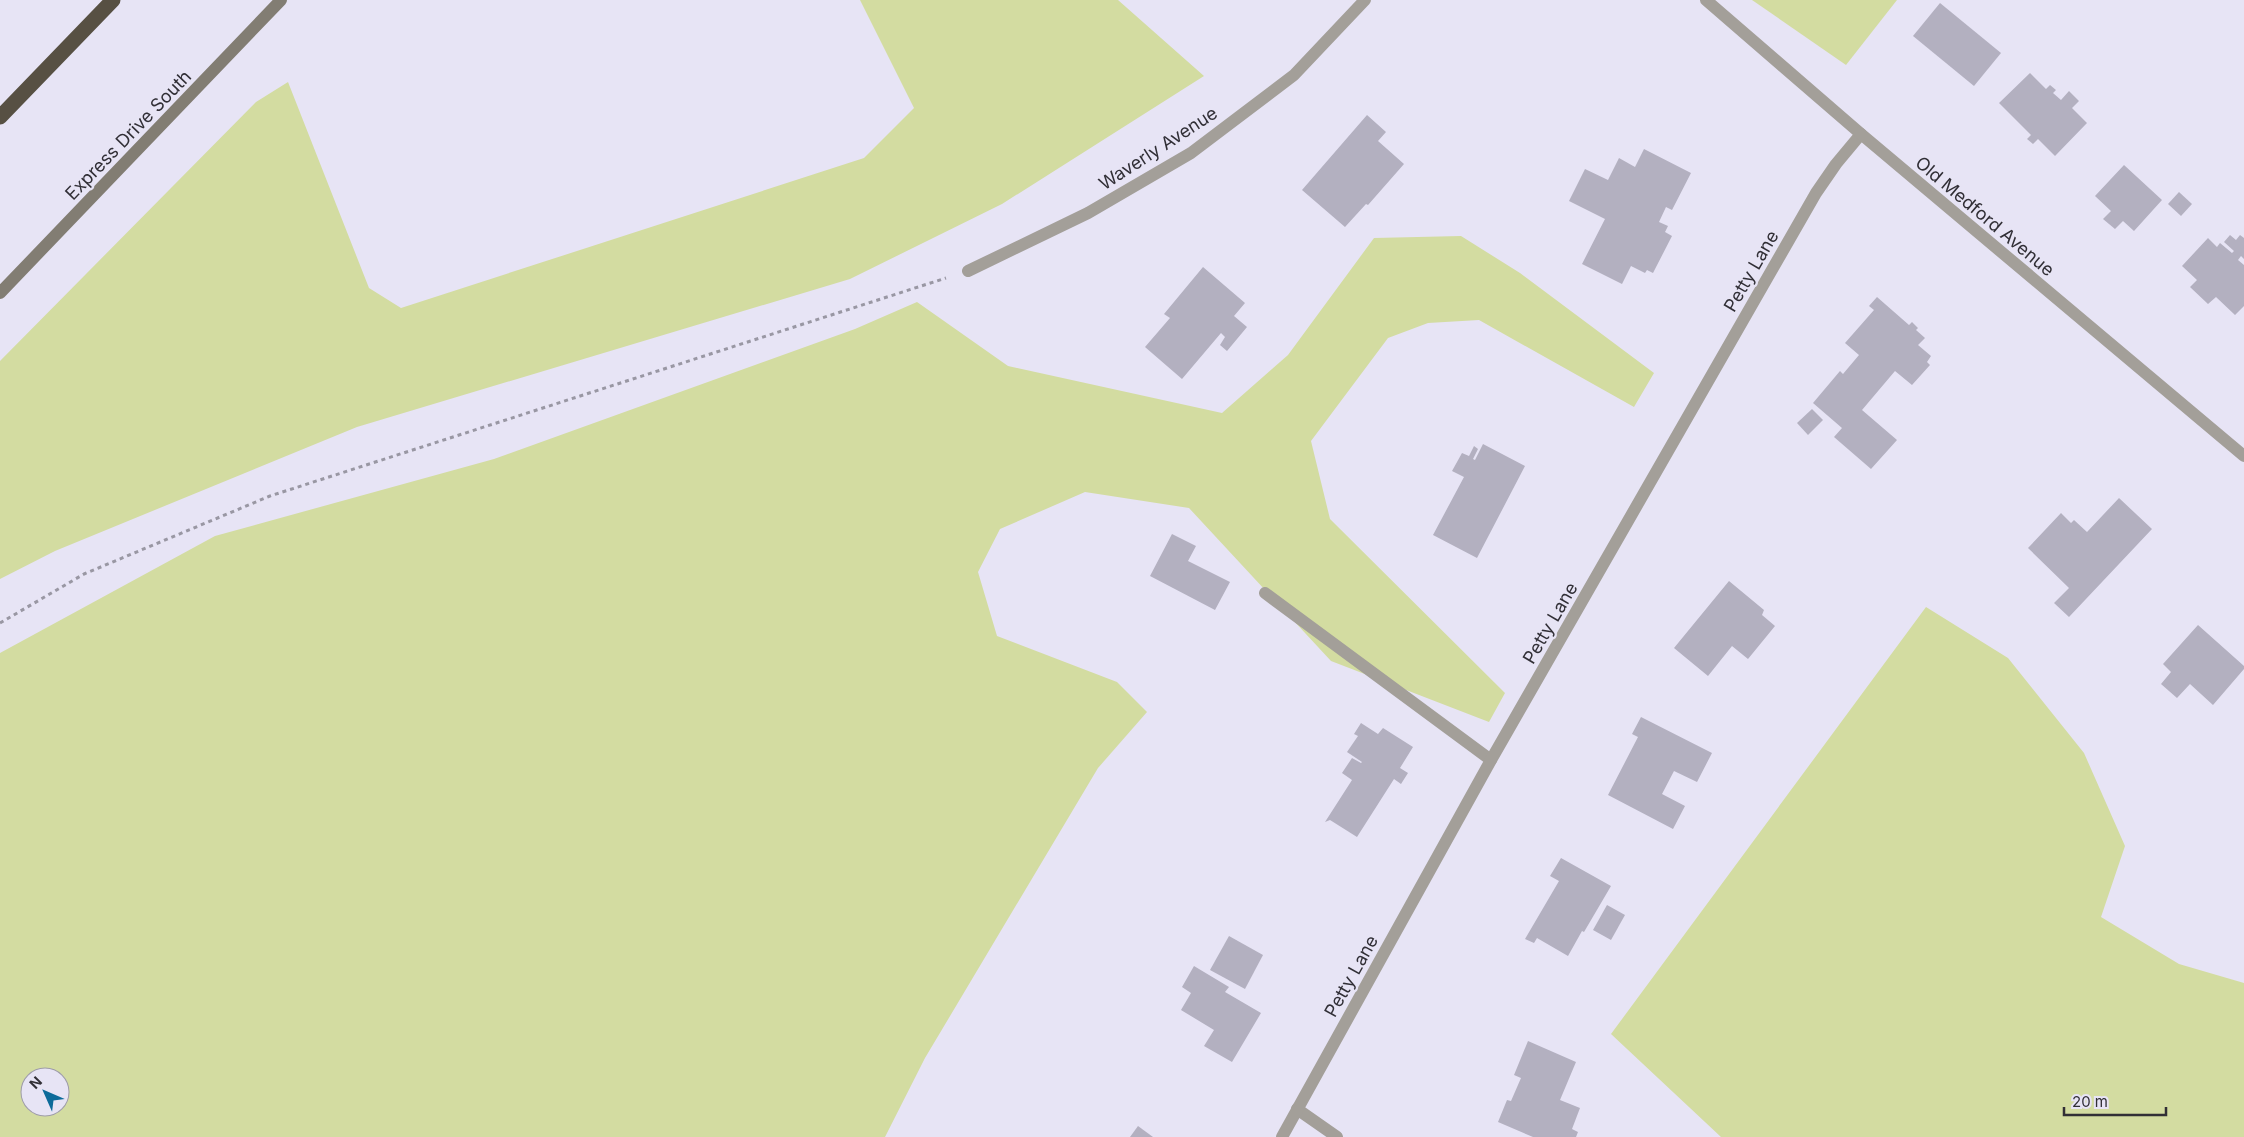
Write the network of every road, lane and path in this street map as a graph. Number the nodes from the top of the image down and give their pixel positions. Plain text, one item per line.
1 (113, 0) edge
2 (281, 0) edge
3 (1365, 0) edge
4 (1706, 0) edge
5 (0, 118) edge
6 (1861, 134) junction
7 (968, 271) joint
8 (0, 294) edge
9 (2244, 456) edge
10 (1265, 593) dead end
11 (0, 623) edge
12 (1491, 760) junction
13 (1297, 1109) junction
14 (1282, 1137) edge
15 (1337, 1137) edge

1 - 5 highway
2 - 8 main road, Express Drive South
3 - 7 street, Waverly Avenue
4 - 6 street, Old Medford Avenue
6 - 9 street, Old Medford Avenue
6 - 12 street, Petty Lane
7 - 11 path
10 - 12 street
12 - 13 street, Petty Lane
13 - 14 street, Petty Lane
13 - 15 street

